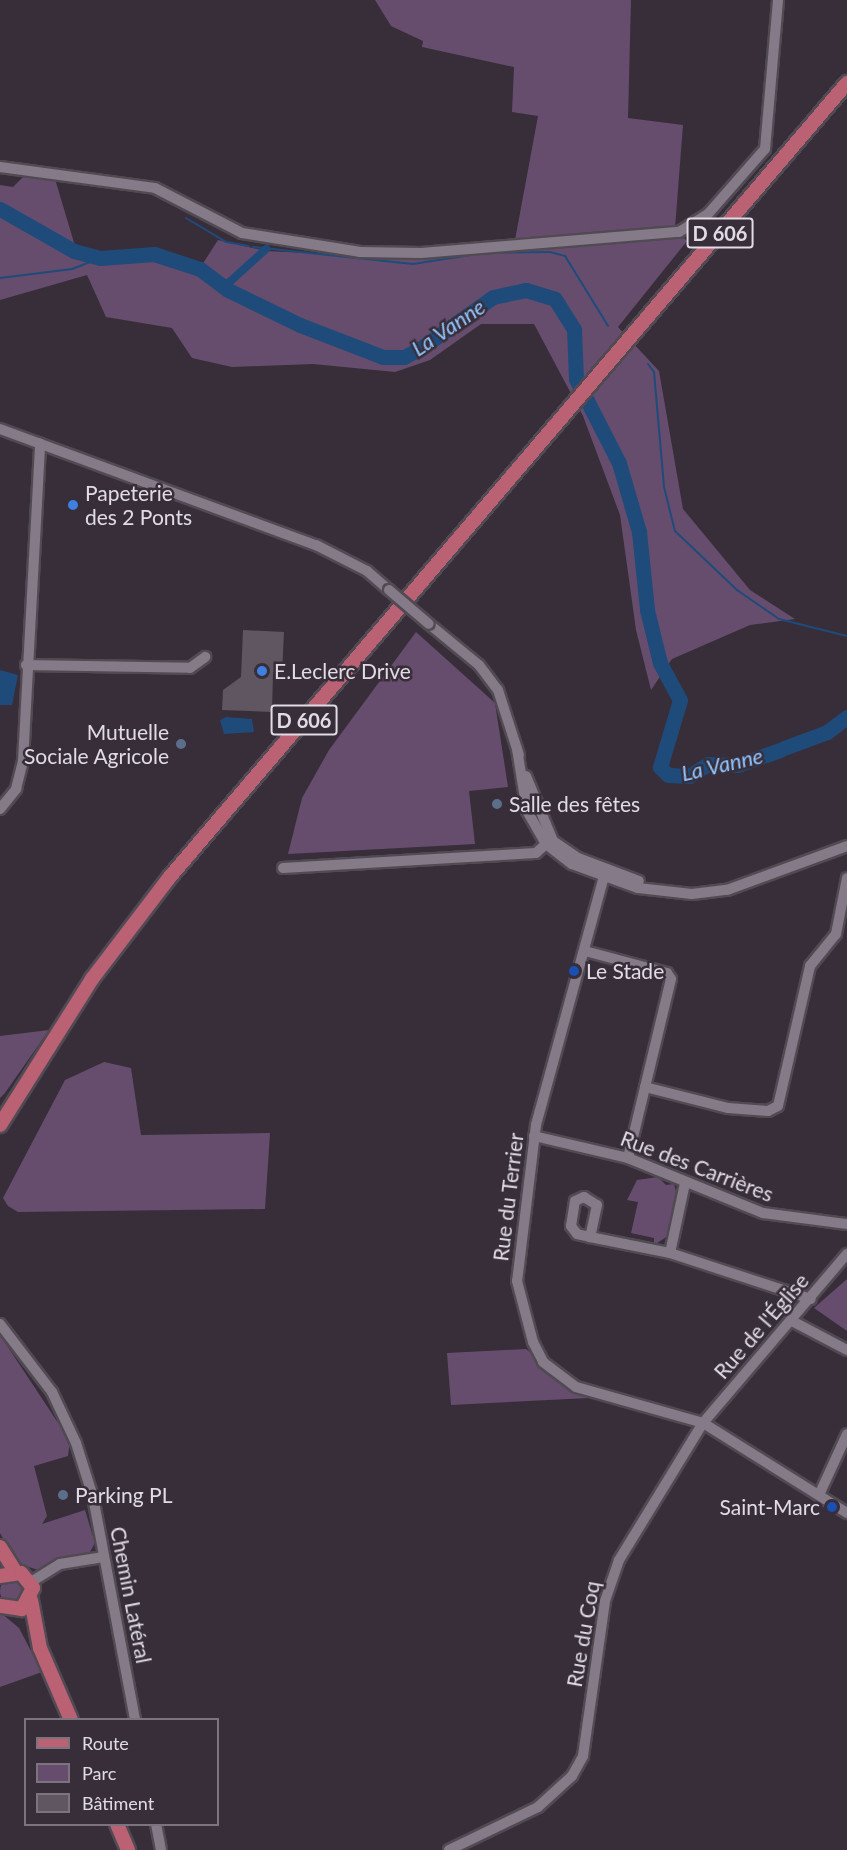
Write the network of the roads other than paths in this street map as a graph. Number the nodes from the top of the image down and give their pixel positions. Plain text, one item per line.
1 (778, 0) edge
2 (847, 83) edge
3 (0, 167) edge
4 (0, 429) edge
5 (40, 442) junction
6 (205, 657) dead end
7 (27, 665) junction
8 (0, 809) edge
9 (550, 843) junction
10 (847, 846) edge
11 (283, 868) dead end
12 (605, 873) junction
13 (847, 878) edge
14 (585, 951) junction
15 (645, 1087) junction
16 (5, 1111) edge
17 (0, 1125) edge
18 (534, 1137) junction
19 (628, 1158) junction
20 (685, 1183) junction
21 (847, 1224) edge
22 (590, 1237) dead end
23 (670, 1253) junction
24 (847, 1254) edge
25 (843, 1268) edge
26 (811, 1299) junction
27 (792, 1321) junction
28 (0, 1324) edge
29 (847, 1350) edge
30 (703, 1423) junction
31 (847, 1434) edge
32 (819, 1495) junction
33 (847, 1513) edge
34 (0, 1547) edge
35 (103, 1557) junction
36 (15, 1571) junction
37 (0, 1576) edge
38 (31, 1582) junction
39 (31, 1600) junction
40 (5, 1608) edge
41 (40, 1648) junction
42 (71, 1718) edge
43 (135, 1718) edge
44 (118, 1826) edge
45 (156, 1826) edge
46 (128, 1850) edge
47 (162, 1850) edge
48 (449, 1850) edge

1 - 3 street
2 - 16 main road, D 606
4 - 5 street
5 - 7 street
5 - 9 street, bridge
6 - 7 street
7 - 8 street
9 - 11 street
9 - 12 street
10 - 12 street
12 - 14 street, Rue du Terrier
13 - 15 street
14 - 15 street
14 - 18 street, Rue du Terrier
15 - 19 street
16 - 17 main road, D 606
18 - 19 street, Rue des Carrières
18 - 30 street, Rue du Terrier
19 - 20 street, Rue des Carrières
20 - 21 street, Rue des Carrières
20 - 23 street
22 - 23 street
23 - 26 street
24 - 25 street, Rue de l'Église
25 - 26 street, Rue de l'Église
26 - 27 street, Rue de l'Église
27 - 29 street
27 - 30 street, Rue de l'Église
28 - 35 street, Chemin Latéral
30 - 32 street, Rue du Terrier
30 - 48 street, Rue du Coq
31 - 32 street
32 - 33 street, Rue du Terrier
34 - 36 main road
35 - 38 street
35 - 43 street, Chemin Latéral
36 - 37 main road
36 - 38 main road
38 - 39 main road
39 - 40 main road
39 - 41 main road
40 - 41 main road
41 - 42 main road
44 - 46 main road
45 - 47 street

